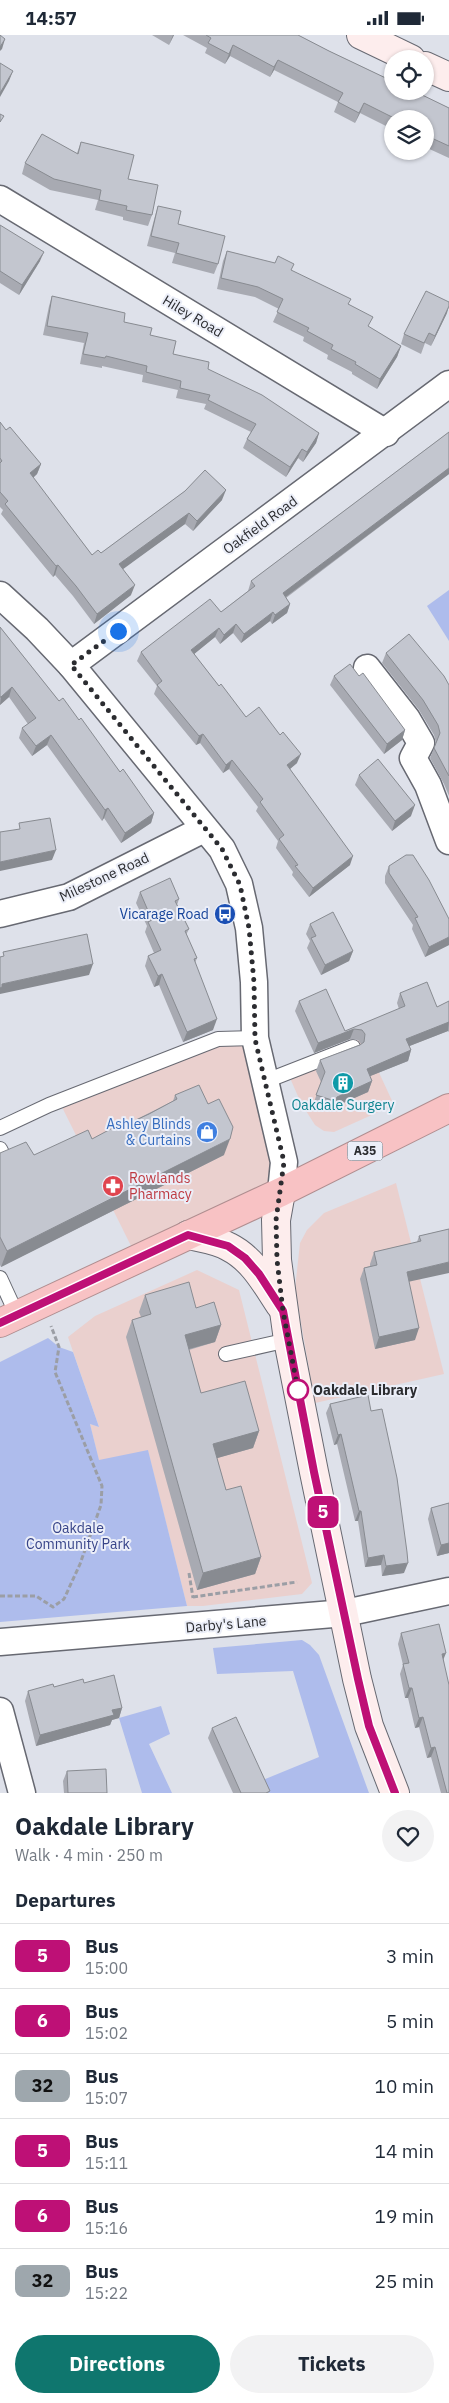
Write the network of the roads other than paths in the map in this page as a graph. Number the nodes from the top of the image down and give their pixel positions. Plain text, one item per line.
1 (361, 35) edge
2 (392, 50) edge
3 (434, 70) edge
4 (449, 77) edge
5 (0, 199) edge
6 (449, 384) edge
7 (386, 433) junction
8 (0, 595) edge
9 (71, 665) junction
10 (367, 668) dead end
11 (204, 829) junction
12 (449, 841) edge
13 (0, 914) edge
14 (255, 1039) junction
15 (353, 1047) edge
16 (266, 1081) junction
17 (449, 1108) edge
18 (0, 1127) edge
19 (0, 1149) edge
20 (0, 1156) edge
21 (281, 1192) junction
22 (188, 1235) junction
23 (0, 1278) edge
24 (283, 1311) junction
25 (8, 1319) edge
26 (288, 1340) junction
27 (226, 1354) dead end
28 (449, 1591) edge
29 (345, 1613) junction
30 (0, 1642) edge
31 (0, 1711) edge
32 (22, 1793) edge
33 (395, 1793) edge

1 - 2 street
3 - 4 street
5 - 7 street, Hiley Road
6 - 7 street, Oakfield Road
7 - 9 street, Oakfield Road
8 - 9 street
9 - 11 street
10 - 12 street
11 - 13 street, Milestone Road
11 - 14 street
14 - 16 street
14 - 18 lane
15 - 16 lane
16 - 21 street
17 - 21 highway, A35
19 - 20 lane
21 - 22 highway, A35
21 - 24 street
22 - 24 street
22 - 25 highway, A35
23 - 25 lane
24 - 26 street
26 - 27 lane
26 - 29 street
28 - 29 street, Darby's Lane
29 - 30 street, Darby's Lane
29 - 33 street
31 - 32 street

